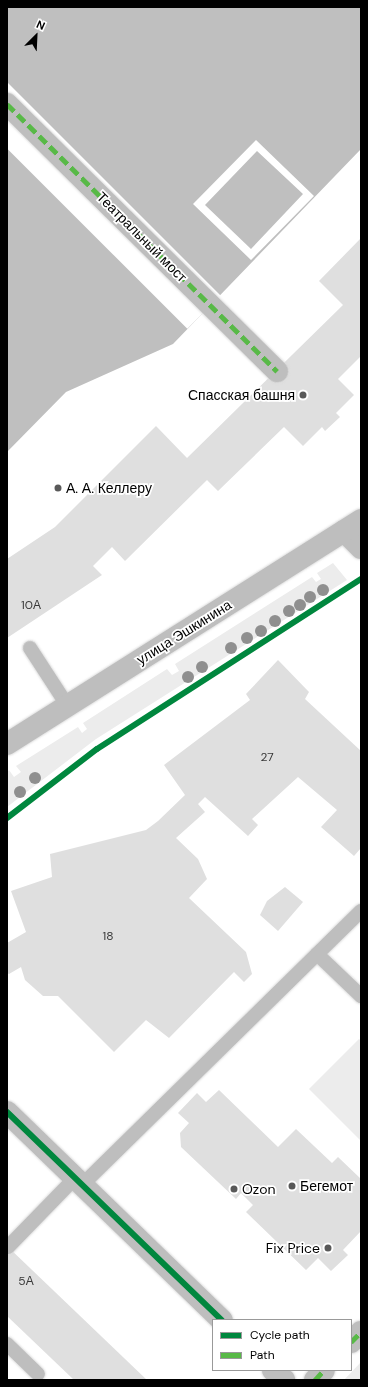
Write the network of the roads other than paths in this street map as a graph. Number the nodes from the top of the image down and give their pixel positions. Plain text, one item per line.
1 (7, 104) edge
2 (277, 371) dead end
3 (353, 526) edge
4 (361, 548) edge
5 (30, 648) dead end
6 (67, 705) junction
7 (7, 744) edge
8 (361, 911) edge
9 (317, 954) junction
10 (359, 991) edge
11 (7, 1112) edge
12 (79, 1181) junction
13 (8, 1247) dead end
14 (221, 1319) edge
15 (361, 1332) edge
16 (352, 1341) edge
17 (7, 1344) edge
18 (274, 1371) edge
19 (323, 1371) edge
20 (38, 1378) edge
21 (284, 1380) edge
22 (315, 1380) edge

1 - 2 street, Театральный мост
3 - 4 street
3 - 6 street, улица Эшкинина
5 - 6 lane
6 - 7 street, улица Эшкинина
8 - 9 lane
9 - 10 lane
9 - 12 lane
11 - 12 street
12 - 13 lane
12 - 14 street
15 - 16 street
17 - 20 lane
18 - 21 street
19 - 22 street

